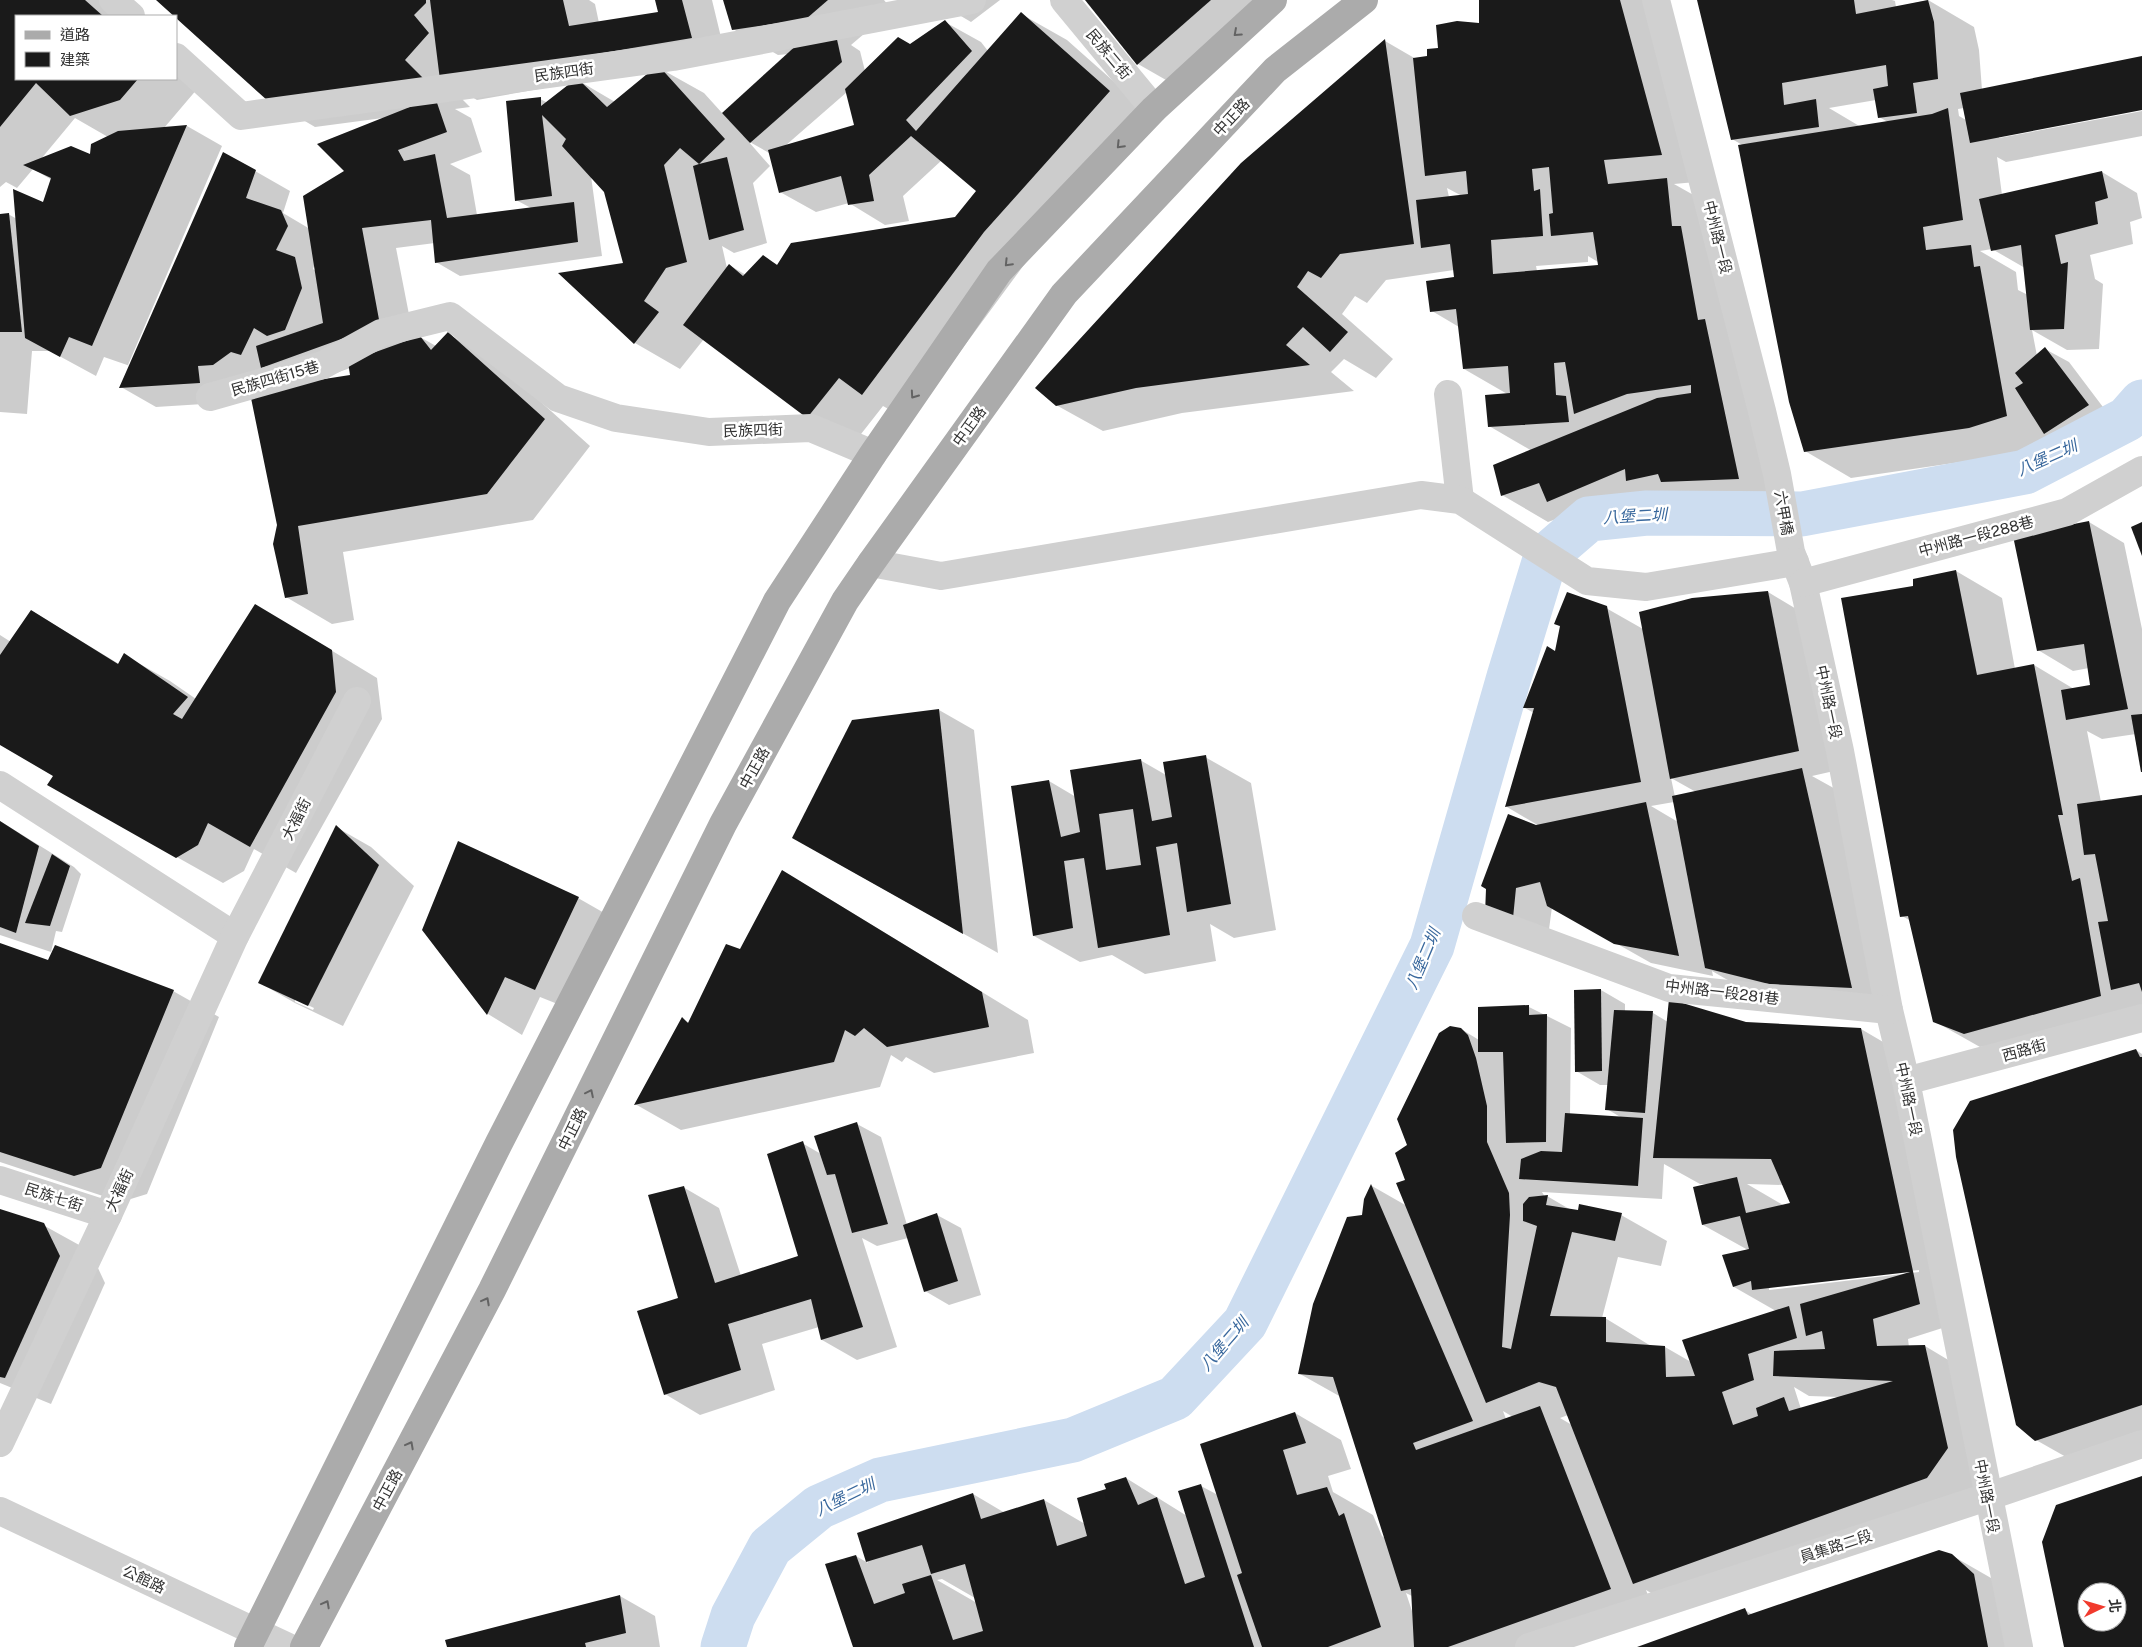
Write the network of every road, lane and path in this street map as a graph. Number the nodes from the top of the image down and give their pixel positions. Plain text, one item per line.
1 (112, 0) edge
2 (972, 0) edge
3 (1064, 0) edge
4 (1273, 0) edge
5 (1364, 0) edge
6 (1656, 0) edge
7 (887, 8) edge
8 (130, 15) edge
9 (178, 59) edge
10 (1154, 109) junction
11 (450, 316) joint
12 (1448, 394) dead end
13 (210, 397) dead end
14 (873, 454) junction
15 (2142, 470) edge
16 (1777, 474) joint
17 (1460, 500) junction
18 (871, 563) junction
19 (1796, 566) junction
20 (357, 701) dead end
21 (0, 786) edge
22 (1476, 916) dead end
23 (235, 936) junction
24 (1889, 1010) junction
25 (2142, 1018) edge
26 (1906, 1081) junction
27 (0, 1180) edge
28 (108, 1215) junction
29 (0, 1443) edge
30 (2142, 1444) edge
31 (1987, 1497) junction
32 (0, 1511) edge
33 (251, 1639) edge
34 (288, 1647) edge
35 (304, 1647) edge
36 (1529, 1647) edge
37 (2019, 1647) edge

1 - 8 street
2 - 7 street, 民族四街
3 - 10 street, 民族二街
4 -> 10 main road
5 - 18 main road, 中正路
6 - 16 street, 中州路一段
7 - 9 street, 民族四街
10 -> 14 main road
11 - 13 street, 民族四街15巷
11 - 14 street, 民族四街
12 - 17 street
14 - 33 main road
15 - 19 street, 中州路一段288巷
16 - 19 street, 六甲橋
17 - 18 street
17 - 19 street, 中州路一段288巷
35 -> 18 main road, 中正路
19 - 24 street, 中州路一段
20 - 23 street, 大福街
21 - 23 street
22 - 24 street, 中州路一段281巷
23 - 28 street, 大福街
24 - 26 street, 中州路一段
25 - 26 street, 西路街
26 - 31 street, 中州路一段
27 - 28 street, 民族七街
28 - 29 street, 大福街
30 - 31 street, 員集路二段
31 - 36 street, 員集路二段
31 - 37 street, 中州路一段
32 - 33 street, 公館路
33 - 34 street, 公館路

